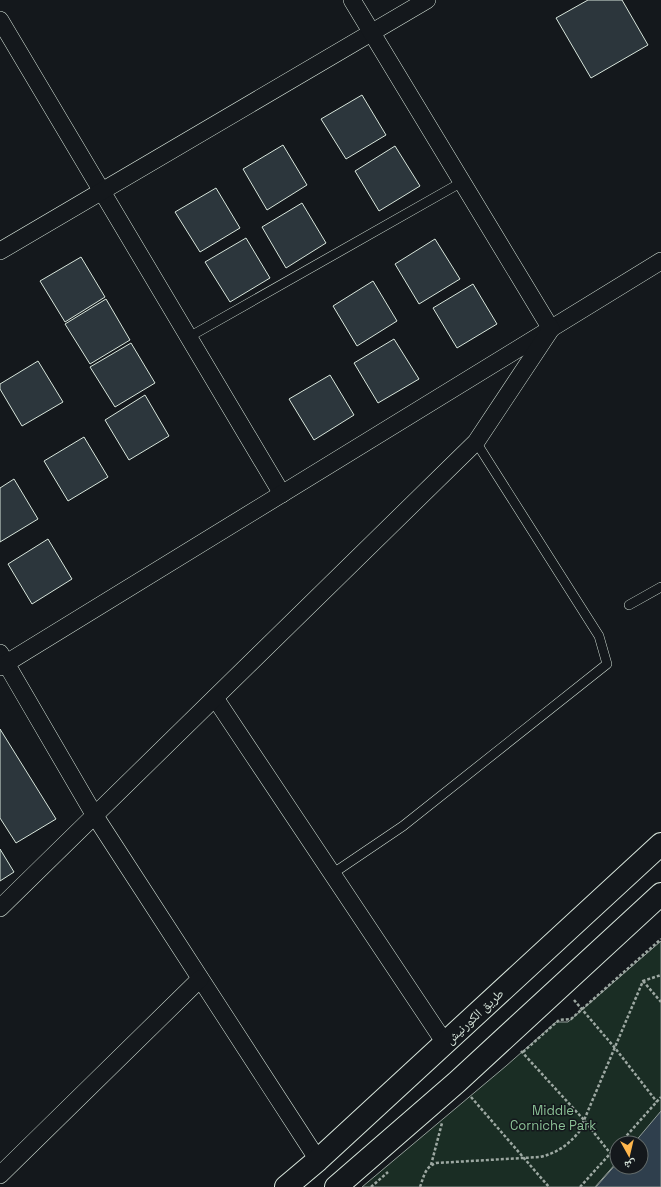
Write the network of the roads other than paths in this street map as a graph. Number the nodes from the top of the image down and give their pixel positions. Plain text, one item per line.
1 (352, 0) edge
2 (427, 0) edge
3 (0, 20) edge
4 (372, 32) junction
5 (462, 182) junction
6 (102, 191) junction
7 (0, 252) edge
8 (661, 262) edge
9 (551, 329) junction
10 (189, 337) junction
11 (476, 442) junction
12 (282, 494) junction
13 (661, 588) edge
14 (629, 605) dead end
15 (2, 661) edge
16 (215, 698) junction
17 (95, 816) junction
18 (661, 844) edge
19 (332, 874) junction
20 (661, 894) edge
21 (0, 908) edge
22 (200, 979) junction
23 (445, 1043) junction
24 (318, 1160) junction
25 (0, 1175) edge
26 (286, 1187) edge
27 (336, 1187) edge

1 - 4 street
2 - 4 street
3 - 6 street
4 - 5 street
4 - 6 street
5 - 9 street
5 - 10 lane
6 - 7 street
6 - 10 street
8 - 9 street
9 - 11 street
9 - 12 street
10 - 12 street
11 - 16 street
11 - 19 lane
12 - 15 street
13 - 14 lane
15 - 17 street
16 - 17 street
16 - 19 street
17 - 21 street
17 - 22 street
18 - 23 main road, طريق الكورنيش
19 - 23 street
20 - 27 main road
22 - 24 street
22 - 25 street
23 - 24 main road, طريق الكورنيش
24 - 26 main road, طريق الكورنيش

